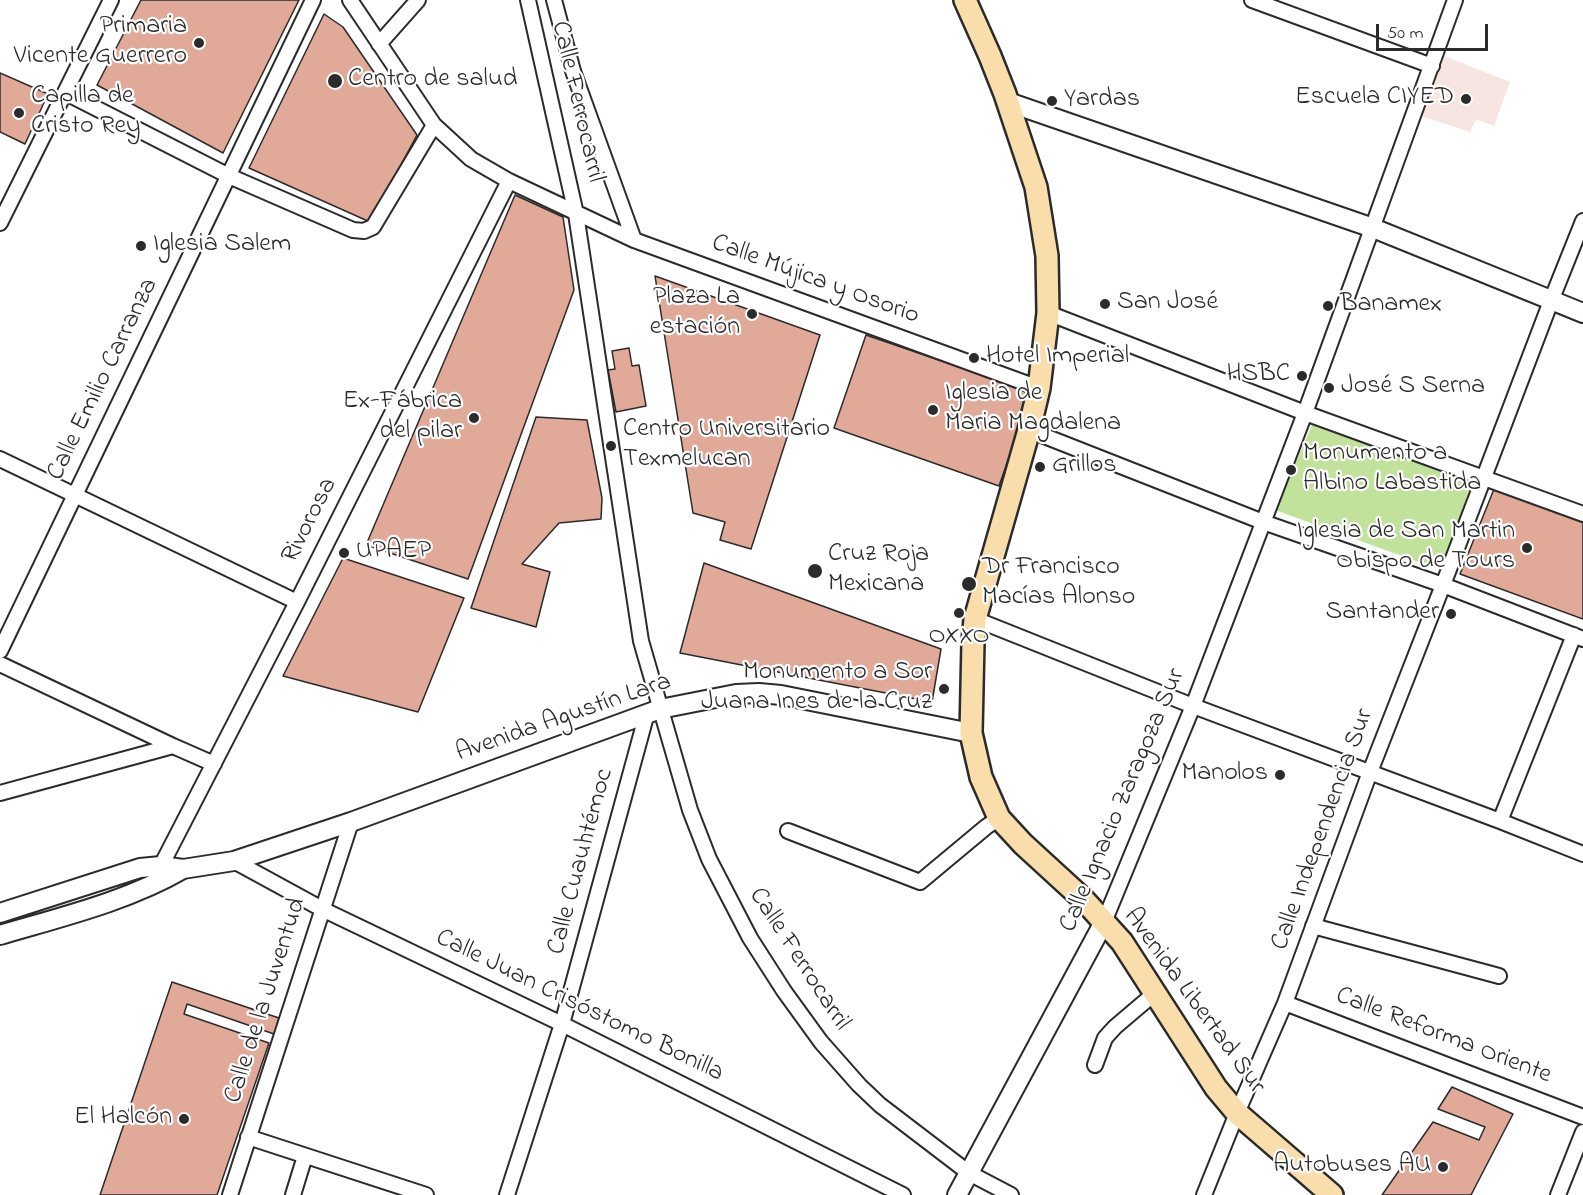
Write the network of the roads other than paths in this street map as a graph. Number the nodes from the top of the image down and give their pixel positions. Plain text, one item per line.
1 (111, 0) edge
2 (313, 0) edge
3 (350, 0) edge
4 (418, 0) edge
5 (528, 0) edge
6 (554, 0) edge
7 (965, 0) edge
8 (1252, 0) edge
9 (1455, 0) edge
10 (379, 44) junction
11 (1432, 66) junction
12 (66, 93) junction
13 (1008, 102) junction
14 (434, 125) junction
15 (229, 176) junction
16 (509, 182) junction
17 (576, 214) junction
18 (1583, 221) edge
19 (0, 224) edge
20 (1373, 228) junction
21 (634, 240) junction
22 (1551, 301) junction
23 (1048, 313) junction
24 (1583, 313) edge
25 (1039, 388) junction
26 (1305, 413) junction
27 (1029, 430) junction
28 (0, 459) edge
29 (1483, 478) junction
30 (75, 496) junction
31 (1583, 514) edge
32 (1263, 522) junction
33 (1443, 585) junction
34 (297, 602) junction
35 (975, 620) junction
36 (1578, 637) edge
37 (0, 651) edge
38 (0, 664) edge
39 (1193, 706) junction
40 (654, 711) junction
41 (971, 733) junction
42 (173, 746) junction
43 (214, 764) junction
44 (1370, 772) junction
45 (0, 793) edge
46 (999, 818) junction
47 (1500, 821) junction
48 (351, 822) junction
49 (788, 831) dead end
50 (1583, 854) edge
51 (234, 861) junction
52 (161, 874) junction
53 (65, 891) junction
54 (322, 909) junction
55 (0, 913) edge
56 (70, 915) junction
57 (1104, 922) junction
58 (1313, 926) junction
59 (0, 935) edge
60 (1499, 976) dead end
61 (1155, 993) junction
62 (1285, 1003) junction
63 (562, 1024) junction
64 (1095, 1065) dead end
65 (1237, 1113) junction
66 (1583, 1117) edge
67 (1583, 1132) edge
68 (248, 1137) junction
69 (305, 1156) junction
70 (969, 1173) junction
71 (382, 1181) junction
72 (230, 1195) edge
73 (293, 1195) edge
74 (378, 1195) edge
75 (426, 1195) edge
76 (507, 1195) edge
77 (903, 1195) edge
78 (957, 1195) edge
79 (1011, 1195) edge
80 (1204, 1195) edge
81 (1332, 1195) edge
82 (1558, 1195) edge

1 - 12 street
2 - 15 street, Calle Emilio Carranza
3 - 10 street, Calle Mújica y Osorio
4 - 10 street
5 - 17 street, Calle Ferrocarril
6 - 21 street
7 - 13 main road, Avenida Libertad Sur
8 - 11 street
9 - 11 street, Calle Ignacio Zaragoza Sur
10 - 14 street, Calle Mújica y Osorio
11 - 20 street, Calle Ignacio Zaragoza Sur
12 - 15 street
12 - 19 street
13 - 20 main road
13 - 23 main road, Avenida Libertad Sur
14 - 15 street
14 - 16 street, Calle Mújica y Osorio
15 - 30 street, Calle Emilio Carranza
16 - 17 street, Calle Mújica y Osorio
16 - 34 street, Rivorosa
17 - 21 street, Calle Mújica y Osorio
17 - 40 street, Calle Ferrocarril
18 - 22 street, Calle Independencia Sur
20 - 22 main road
20 - 26 street, Calle Ignacio Zaragoza Sur
21 - 25 street, Calle Mújica y Osorio
22 - 24 main road
22 - 29 street, Calle Independencia Sur
23 - 25 main road, Avenida Libertad Sur
23 - 26 street
25 - 27 main road, Avenida Libertad Sur
26 - 29 street
26 - 32 street, Calle Ignacio Zaragoza Sur
27 - 32 street
27 - 35 main road, Avenida Libertad Sur
28 - 30 street
29 - 31 street
29 - 33 street, Calle Independencia Sur
30 - 34 street
30 - 37 street, Calle Emilio Carranza
32 - 33 street
32 - 39 street, Calle Ignacio Zaragoza Sur
33 - 36 street
33 - 44 street, Calle Independencia Sur
34 - 43 street, Rivorosa
35 - 39 street
35 - 41 main road, Avenida Libertad Sur
36 - 47 street
38 - 42 street
39 - 44 street
39 - 57 street, Calle Ignacio Zaragoza Sur
40 - 41 main road, Avenida Agustín Lara
40 - 48 main road, Avenida Agustín Lara
40 - 63 street, Calle Cuauhtémoc
40 - 70 street, Calle Ferrocarril
41 - 46 main road, Avenida Libertad Sur
42 - 43 street
42 - 45 street
43 - 52 street, Rivorosa
44 - 47 street
44 - 58 street, Calle Independencia Sur
46 - 49 street
46 - 57 main road, Avenida Libertad Sur
47 - 50 street
48 - 51 main road, Avenida Agustín Lara
48 - 54 street, Calle de la Juventud
51 - 52 main road, Avenida Agustín Lara
51 - 54 street, Calle Juan Crisóstomo Bonilla
52 - 53 main road, Avenida Agustín Lara
52 - 56 main road, Avenida Agustín Lara
53 - 55 main road, Avenida Agustín Lara
53 - 56 main road
54 - 63 street, Calle Juan Crisóstomo Bonilla
54 - 68 street, Calle de la Juventud
56 - 59 main road, Avenida Agustín Lara
57 - 61 main road, Avenida Libertad Sur
57 - 70 main road, Calle Ignacio Zaragoza Sur
58 - 60 street
58 - 62 street, Calle Independencia Sur
61 - 64 street
61 - 65 main road, Avenida Libertad Sur
62 - 65 street, Calle Independencia Sur
62 - 66 street, Calle Reforma Oriente
63 - 76 street, Calle Cuauhtémoc
63 - 77 street, Calle Juan Crisóstomo Bonilla
65 - 80 street, Calle Independencia Sur
65 - 81 main road, Avenida Libertad Sur
67 - 82 street
68 - 69 street
68 - 72 street, Calle de la Juventud
69 - 71 street
69 - 73 street
70 - 78 main road, Calle Ignacio Zaragoza Sur
70 - 79 street, Calle Ferrocarril
71 - 74 street
71 - 75 street

